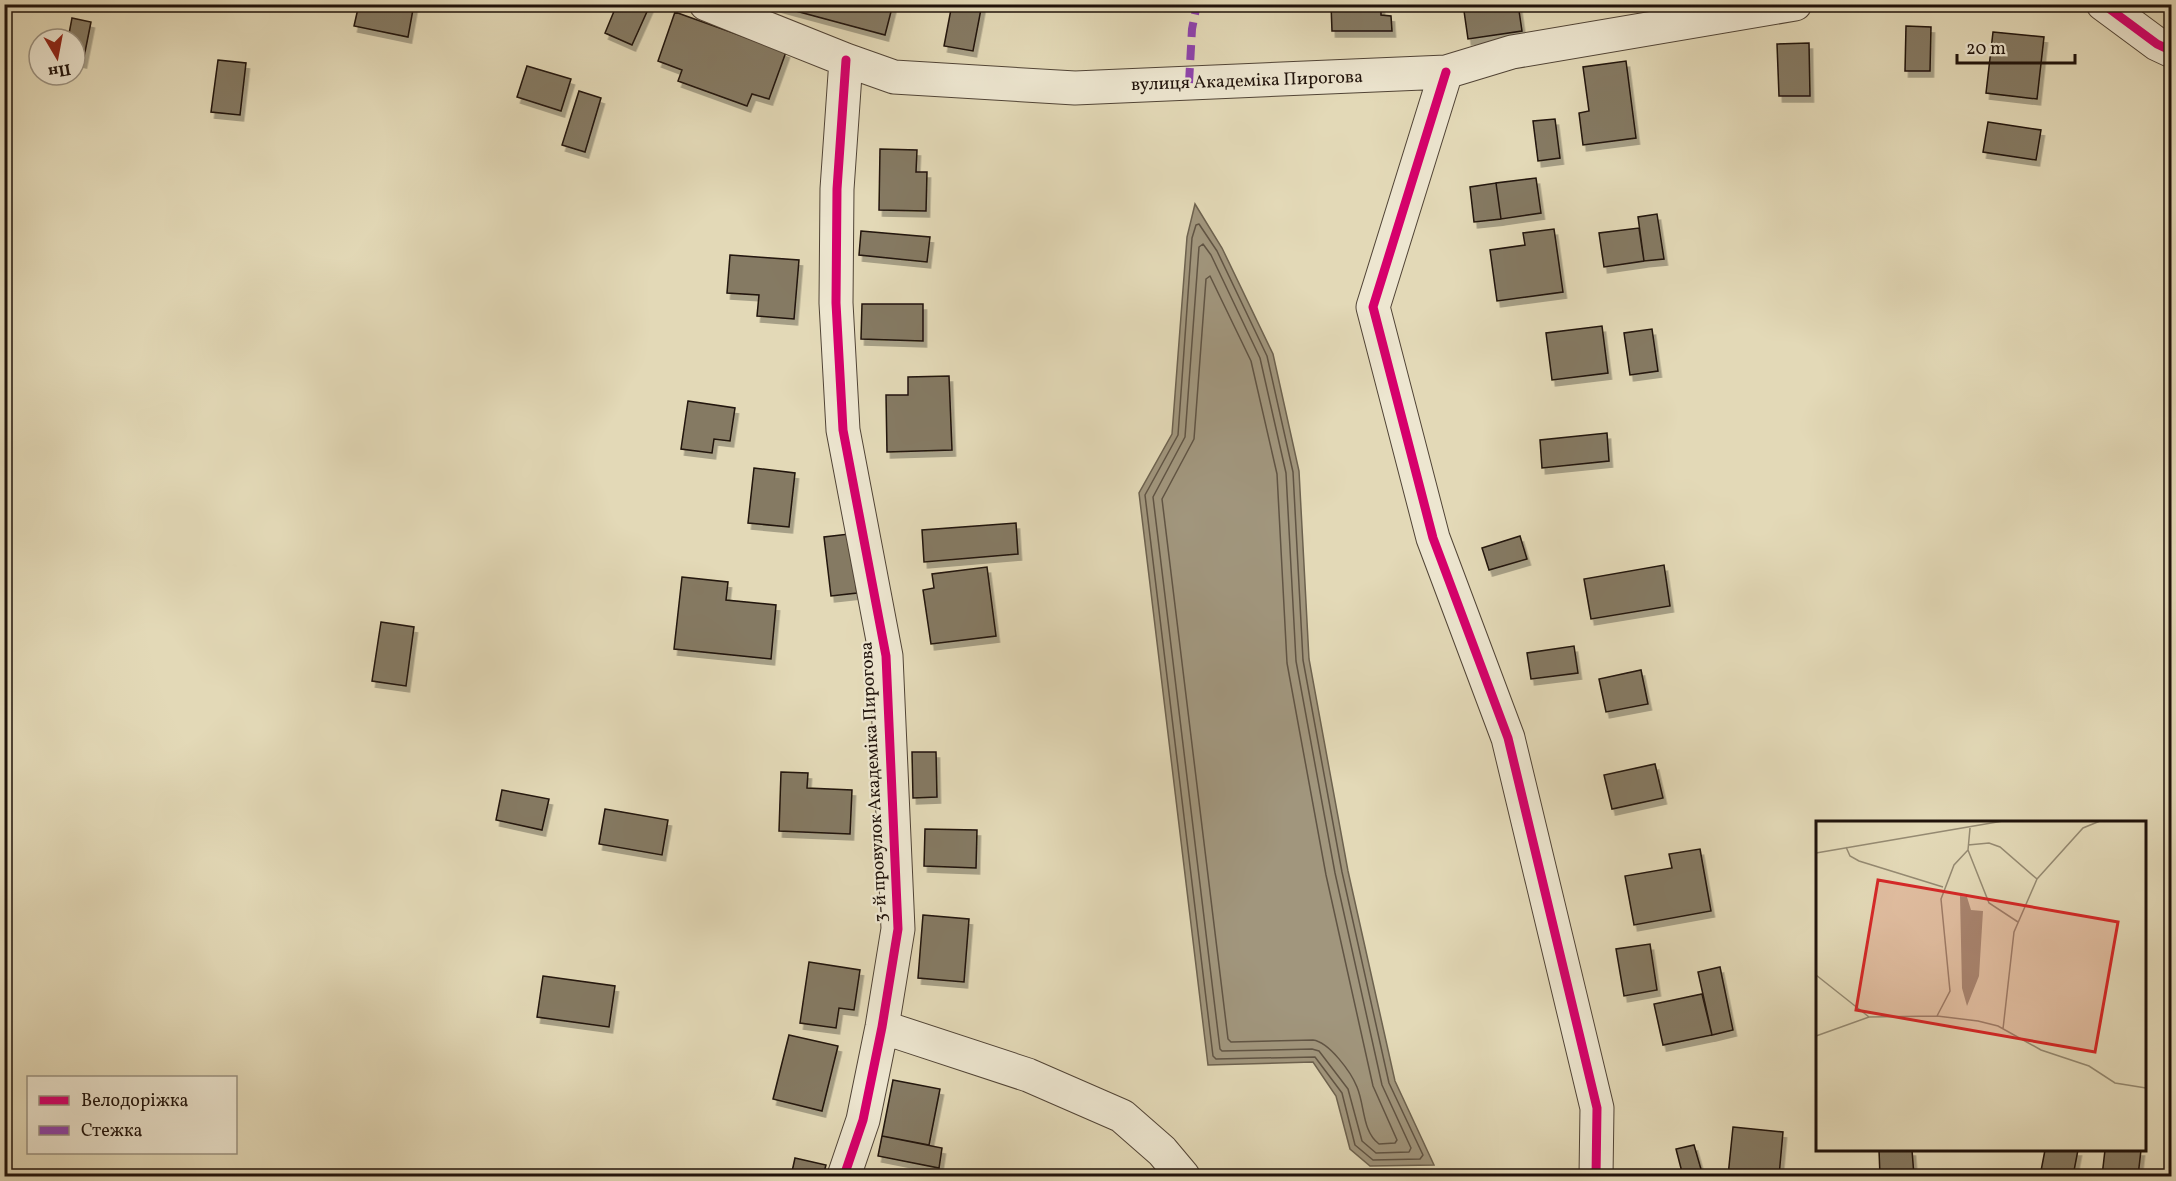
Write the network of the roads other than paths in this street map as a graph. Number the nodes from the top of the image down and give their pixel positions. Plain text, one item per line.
1 (706, 4) edge
2 (1796, 4) edge
3 (2103, 4) edge
4 (2172, 51) edge
5 (846, 60) junction
6 (1446, 72) junction
7 (882, 1028) junction
8 (844, 1176) edge
9 (1183, 1176) edge
10 (1596, 1176) edge

1 - 5 street, вулиця Академіка Пирогова
2 - 6 street, вулиця Академіка Пирогова
3 - 4 street
5 - 6 street, вулиця Академіка Пирогова
5 - 7 street, 3-й провулок Академіка Пирогова
6 - 10 street
7 - 8 street, 3-й провулок Академіка Пирогова
7 - 9 street

